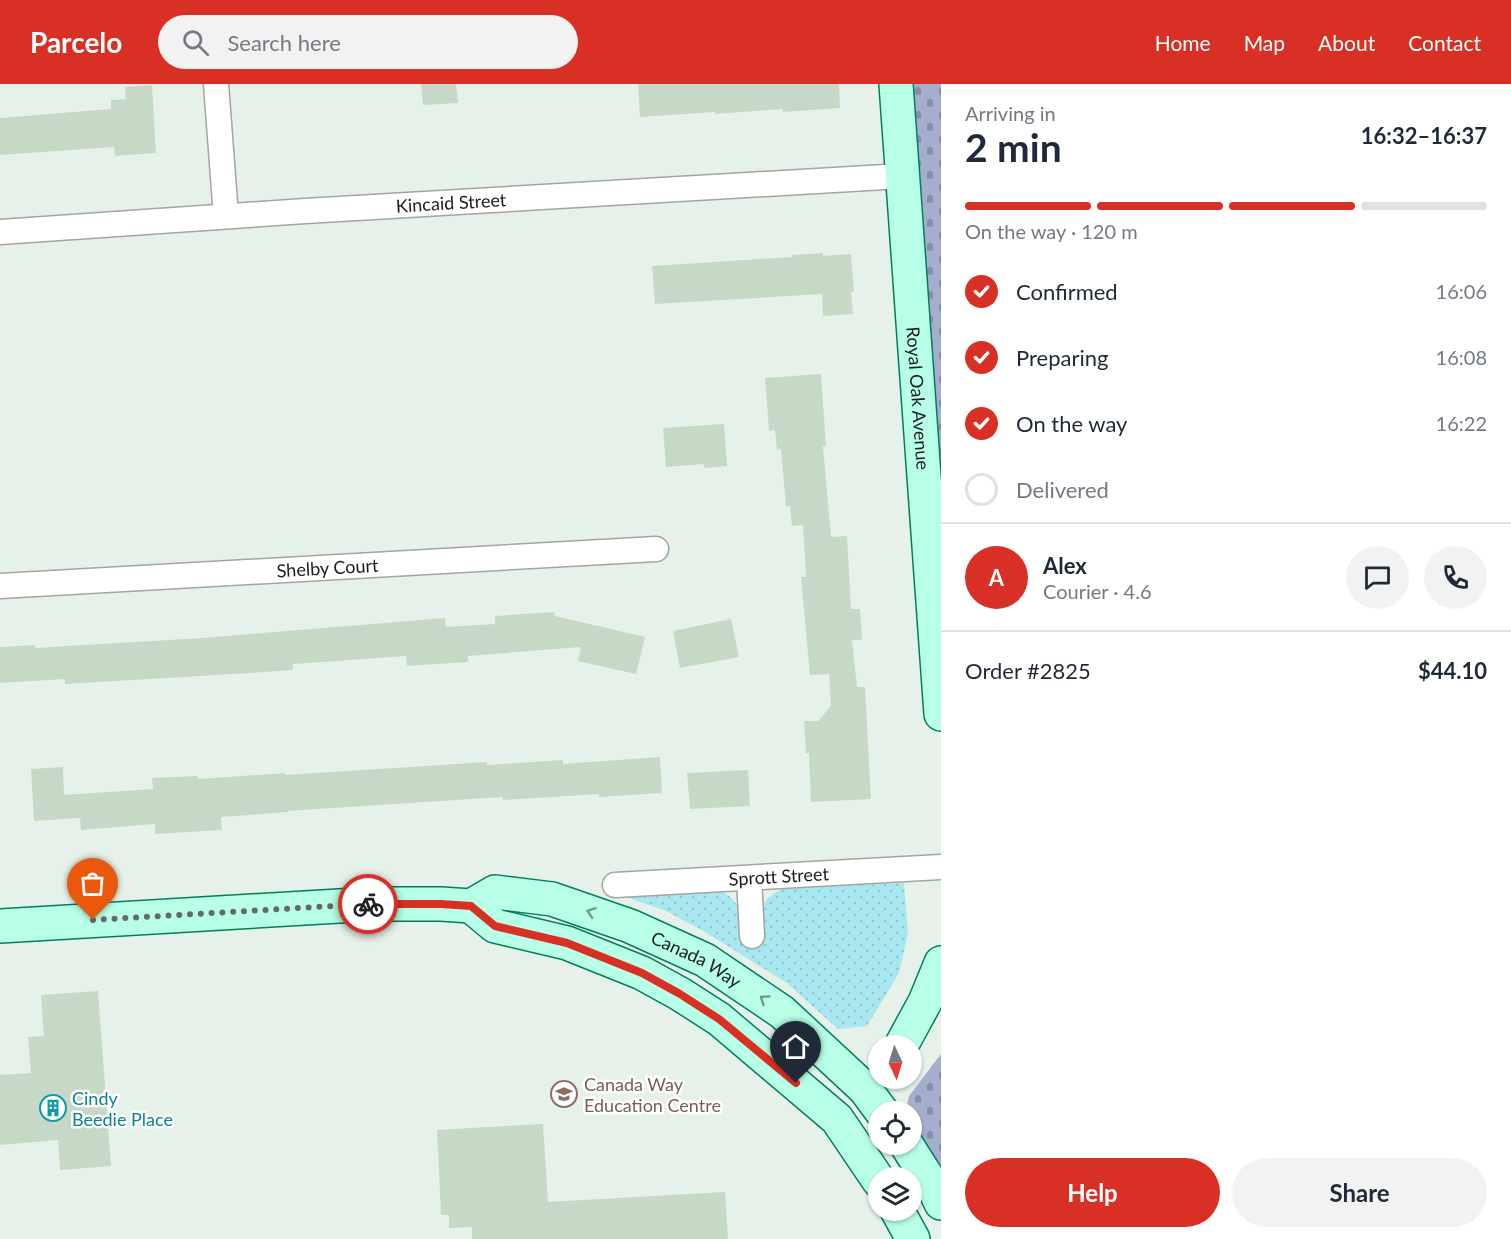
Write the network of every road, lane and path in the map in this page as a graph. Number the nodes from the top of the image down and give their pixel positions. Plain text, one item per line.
1 (216, 84) edge
2 (896, 84) edge
3 (902, 176) junction
4 (226, 216) junction
5 (0, 232) edge
6 (656, 549) dead end
7 (0, 586) edge
8 (941, 714) edge
9 (941, 867) edge
10 (749, 878) junction
11 (615, 885) dead end
12 (471, 906) junction
13 (0, 926) edge
14 (752, 936) dead end
15 (941, 963) edge
16 (907, 1035) edge
17 (875, 1091) edge
18 (837, 1119) junction
19 (913, 1155) edge
20 (870, 1167) edge
21 (941, 1203) edge
22 (903, 1221) edge
23 (913, 1239) edge

1 - 4 street
2 - 3 main road, Royal Oak Avenue
3 - 4 street, Kincaid Street
3 - 8 main road, Royal Oak Avenue
4 - 5 street, Kincaid Street
6 - 7 street, Shelby Court
9 - 10 street, Sprott Street
10 - 11 street, Sprott Street
10 - 14 street
12 - 13 main road
17 -> 12 main road, Canada Way
12 - 18 main road, Canada Way
15 - 16 main road
17 - 18 main road
18 - 20 main road, Canada Way
19 - 21 main road
22 - 23 main road

